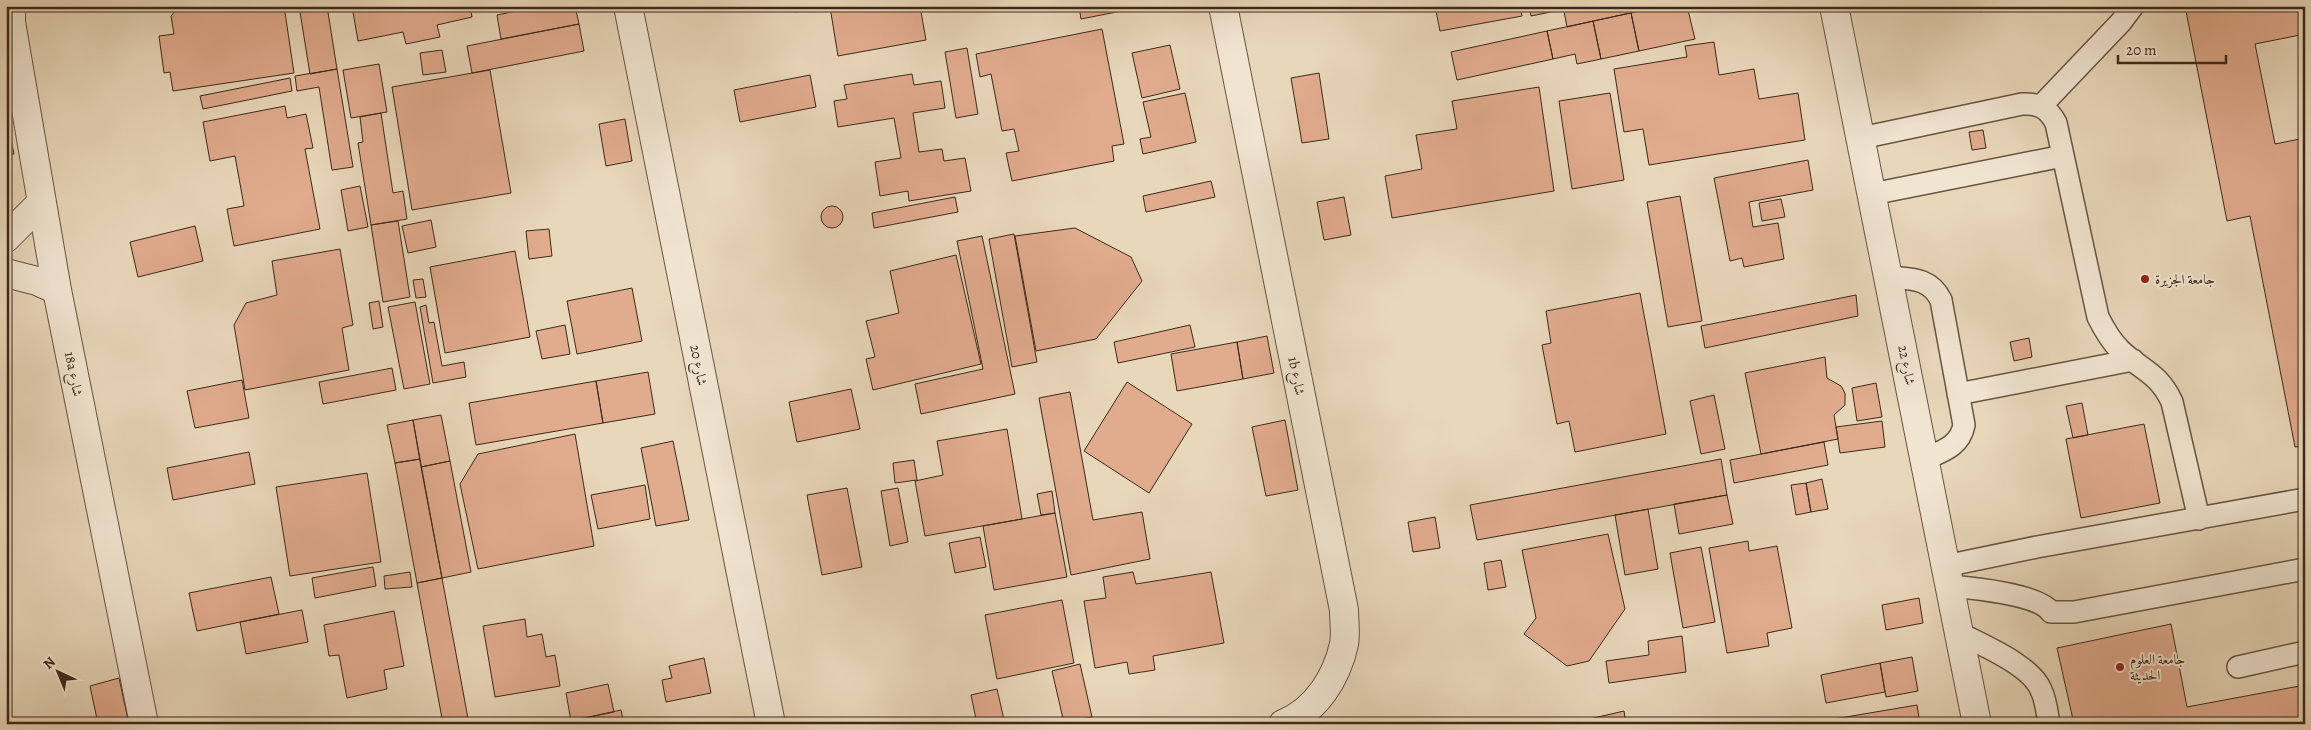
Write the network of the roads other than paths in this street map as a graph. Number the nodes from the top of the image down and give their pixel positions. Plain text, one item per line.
1 (628, 6) edge
2 (1223, 6) edge
3 (1834, 6) edge
4 (2133, 6) edge
5 (9, 13) edge
6 (2041, 106) junction
7 (1860, 138) junction
8 (2063, 156) junction
9 (1872, 194) junction
10 (42, 202) junction
11 (6, 238) edge
12 (6, 273) edge
13 (1890, 277) junction
14 (58, 290) junction
15 (2132, 360) junction
16 (1958, 394) junction
17 (1925, 459) junction
18 (2305, 499) edge
19 (2199, 518) junction
20 (2305, 569) edge
21 (1947, 576) junction
22 (1959, 633) junction
23 (2305, 652) edge
24 (2238, 667) dead end
25 (144, 724) edge
26 (771, 724) edge
27 (1283, 724) edge
28 (1977, 724) edge
29 (2049, 724) edge

1 - 26 street, شارع 20
2 - 27 street, 1b شارع
3 - 7 street, شارع 22
4 - 6 lane
5 - 10 street, 18a شارع
6 - 7 lane
6 - 8 lane
7 - 9 street, شارع 22
8 - 9 lane
8 - 15 lane
9 - 13 street, شارع 22
10 - 11 street
10 - 14 street, 18a شارع
12 - 14 street
13 - 16 lane
13 - 17 street, شارع 22
14 - 25 street, 18a شارع
15 - 16 lane
15 - 19 lane
16 - 17 lane
17 - 21 street, شارع 22
18 - 19 lane
19 - 21 lane
20 - 21 lane
21 - 22 street, شارع 22
22 - 28 street, شارع 22
22 - 29 lane
23 - 24 lane

